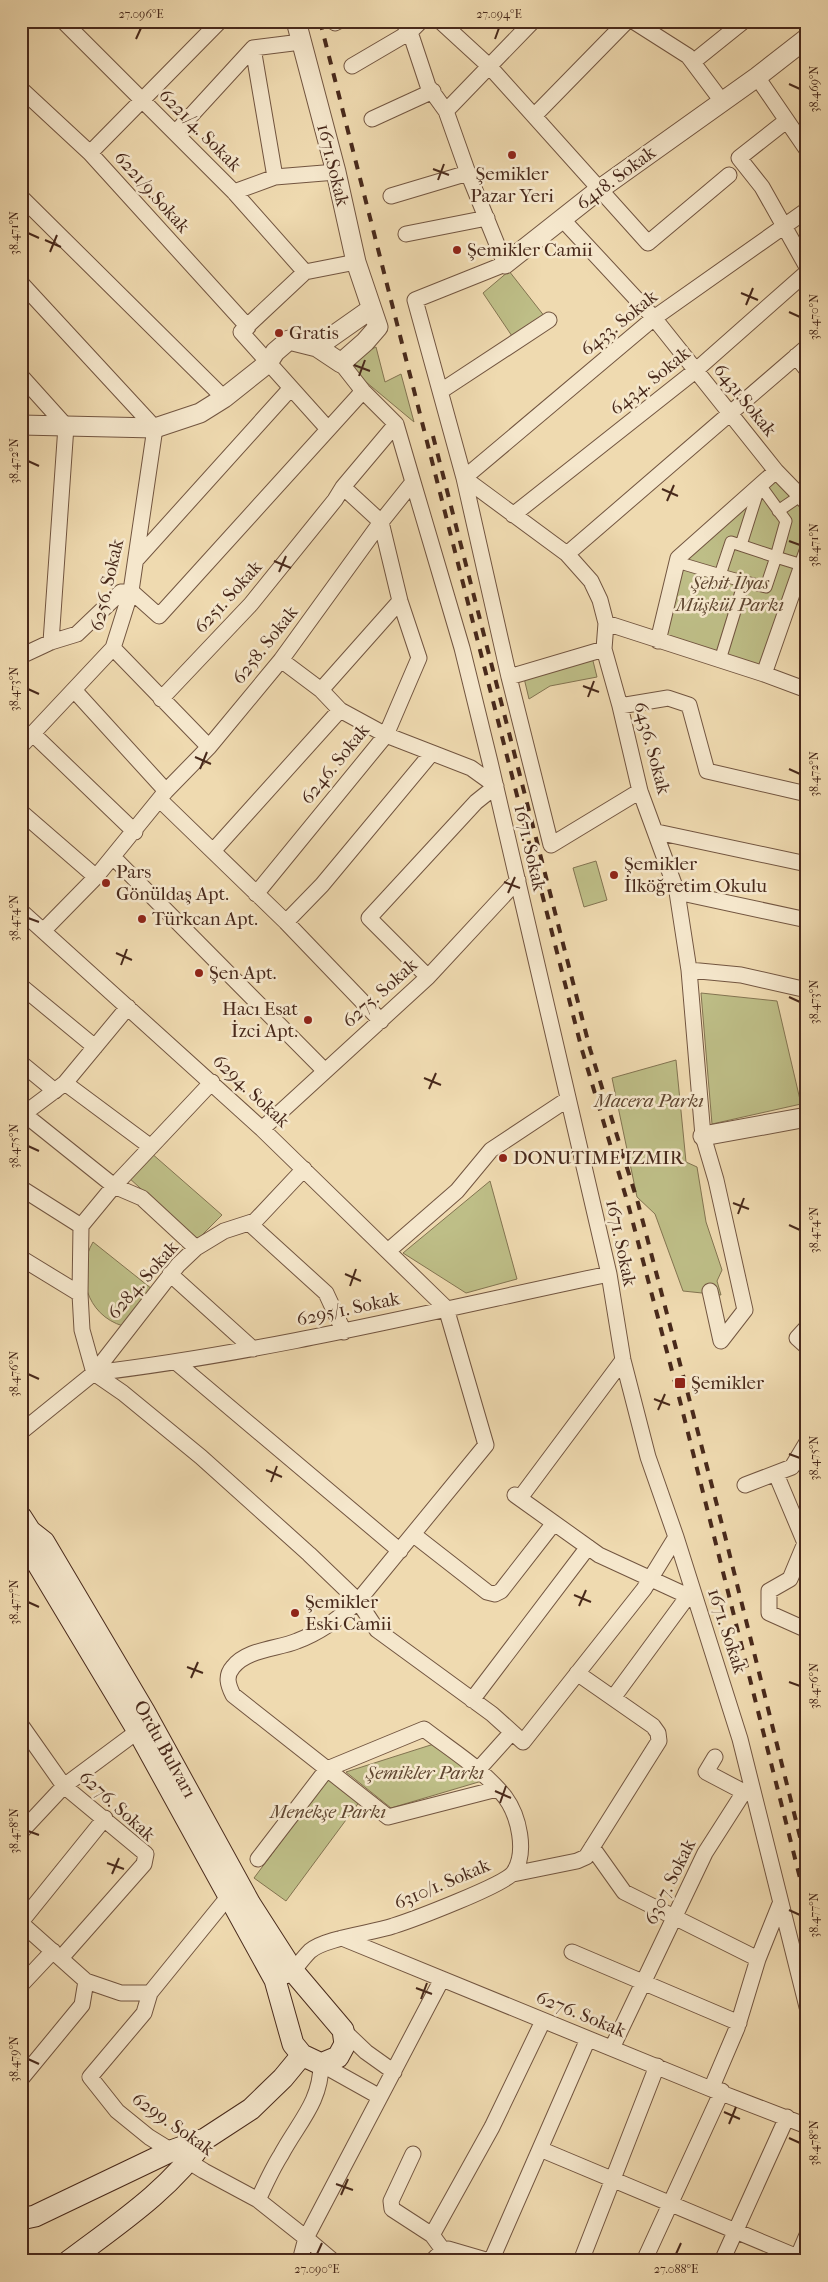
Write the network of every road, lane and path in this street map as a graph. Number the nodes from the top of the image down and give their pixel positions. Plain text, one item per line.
1 (63, 21) edge
2 (220, 21) edge
3 (296, 21) edge
4 (421, 21) edge
5 (440, 21) edge
6 (533, 21) edge
7 (628, 21) edge
8 (633, 21) edge
9 (744, 21) edge
10 (406, 27) edge
11 (807, 38) edge
12 (301, 42) junction
13 (253, 48) junction
14 (693, 62) junction
15 (352, 66) dead end
16 (489, 66) junction
17 (757, 77) junction
18 (430, 88) junction
19 (21, 90) edge
20 (141, 100) junction
21 (721, 100) junction
22 (446, 111) junction
23 (534, 115) junction
24 (372, 116) dead end
25 (786, 122) junction
26 (802, 132) edge
27 (175, 133) junction
28 (807, 150) edge
29 (90, 153) junction
30 (336, 172) junction
31 (468, 173) junction
32 (729, 175) dead end
33 (275, 177) junction
34 (600, 189) junction
35 (234, 192) junction
36 (391, 196) dead end
37 (21, 197) edge
38 (807, 210) edge
39 (487, 218) junction
40 (563, 220) junction
41 (784, 226) junction
42 (406, 234) dead end
43 (356, 262) junction
44 (505, 264) junction
45 (807, 267) edge
46 (305, 272) junction
47 (807, 272) edge
48 (21, 283) edge
49 (371, 309) junction
50 (654, 318) junction
51 (549, 320) dead end
52 (248, 327) junction
53 (317, 347) junction
54 (802, 351) edge
55 (268, 363) junction
56 (341, 363) junction
57 (696, 370) junction
58 (807, 370) edge
59 (21, 376) edge
60 (291, 388) junction
61 (363, 391) junction
62 (441, 391) junction
63 (224, 398) junction
64 (731, 413) junction
65 (396, 424) junction
66 (21, 425) edge
67 (66, 426) junction
68 (155, 428) junction
69 (328, 429) junction
70 (776, 471) junction
71 (464, 478) junction
72 (413, 482) junction
73 (760, 485) junction
74 (343, 487) junction
75 (803, 499) edge
76 (778, 511) junction
77 (513, 515) junction
78 (381, 522) junction
79 (741, 545) junction
80 (567, 554) junction
81 (776, 557) junction
82 (804, 558) edge
83 (136, 561) junction
84 (677, 562) junction
85 (720, 575) junction
86 (744, 582) junction
87 (130, 591) junction
88 (400, 601) junction
89 (606, 623) junction
90 (658, 641) junction
91 (51, 642) junction
92 (113, 648) junction
93 (604, 649) junction
94 (21, 656) edge
95 (282, 660) junction
96 (720, 660) junction
97 (764, 674) junction
98 (509, 677) junction
99 (74, 690) junction
100 (321, 690) junction
101 (807, 690) edge
102 (161, 699) junction
103 (620, 706) junction
104 (340, 710) junction
105 (33, 734) junction
106 (386, 735) junction
107 (21, 746) edge
108 (209, 747) junction
109 (432, 754) junction
110 (496, 786) junction
111 (640, 791) junction
112 (807, 794) edge
113 (163, 796) junction
114 (21, 812) edge
115 (135, 832) junction
116 (656, 832) junction
117 (213, 851) junction
118 (113, 857) junction
119 (807, 864) edge
120 (96, 877) junction
121 (518, 880) junction
122 (677, 892) junction
123 (256, 894) junction
124 (21, 911) edge
125 (807, 920) edge
126 (286, 922) junction
127 (44, 930) junction
128 (689, 970) junction
129 (428, 977) junction
130 (21, 986) edge
131 (807, 990) edge
132 (128, 1007) junction
133 (381, 1020) junction
134 (95, 1047) junction
135 (21, 1063) edge
136 (324, 1070) junction
137 (212, 1082) junction
138 (60, 1087) junction
139 (568, 1099) junction
140 (23, 1115) edge
141 (807, 1116) edge
142 (262, 1129) junction
143 (703, 1136) junction
144 (151, 1147) junction
145 (304, 1169) junction
146 (114, 1186) junction
147 (21, 1188) edge
148 (249, 1222) junction
149 (81, 1226) junction
150 (196, 1248) junction
151 (388, 1251) junction
152 (21, 1258) edge
153 (170, 1274) junction
154 (609, 1274) junction
155 (710, 1291) dead end
156 (80, 1294) junction
157 (446, 1308) junction
158 (807, 1327) edge
159 (344, 1332) junction
160 (807, 1347) edge
161 (254, 1349) junction
162 (623, 1360) junction
163 (177, 1363) junction
164 (94, 1373) junction
165 (21, 1432) edge
166 (807, 1442) edge
167 (776, 1474) junction
168 (745, 1485) dead end
169 (554, 1523) junction
170 (24, 1529) edge
171 (414, 1534) junction
172 (676, 1537) junction
173 (588, 1547) junction
174 (400, 1551) junction
175 (650, 1578) junction
176 (691, 1595) junction
177 (358, 1601) junction
178 (807, 1630) edge
179 (577, 1673) junction
180 (613, 1698) junction
181 (472, 1700) junction
182 (21, 1725) edge
183 (138, 1731) junction
184 (512, 1732) junction
185 (715, 1757) dead end
186 (327, 1769) junction
187 (477, 1771) junction
188 (64, 1786) junction
189 (497, 1789) junction
190 (104, 1818) junction
191 (21, 1832) edge
192 (592, 1847) junction
193 (258, 1859) dead end
194 (513, 1874) junction
195 (228, 1897) junction
196 (780, 1904) junction
197 (674, 1918) junction
198 (21, 1922) edge
199 (342, 1938) junction
200 (572, 1952) dead end
201 (57, 1954) junction
202 (758, 1958) junction
203 (284, 1976) junction
204 (442, 1979) junction
205 (86, 1981) junction
206 (642, 1983) junction
207 (21, 1985) edge
208 (150, 1993) junction
209 (807, 2007) edge
210 (543, 2021) junction
211 (739, 2023) junction
212 (343, 2030) junction
213 (588, 2038) junction
214 (612, 2048) junction
215 (302, 2055) junction
216 (322, 2064) junction
217 (657, 2066) junction
218 (394, 2072) junction
219 (21, 2079) edge
220 (717, 2090) junction
221 (380, 2097) junction
222 (787, 2117) junction
223 (807, 2126) edge
224 (204, 2139) junction
225 (540, 2149) junction
226 (171, 2151) junction
227 (413, 2154) dead end
228 (190, 2161) junction
229 (613, 2180) junction
230 (258, 2200) junction
231 (669, 2204) junction
232 (21, 2219) edge
233 (737, 2232) junction
234 (432, 2235) junction
235 (807, 2235) edge
236 (306, 2238) junction
237 (443, 2250) junction
238 (800, 2259) edge
239 (69, 2261) edge
240 (300, 2261) edge
241 (333, 2261) edge
242 (432, 2261) edge
243 (490, 2261) edge
244 (581, 2261) edge
245 (644, 2261) edge
246 (722, 2261) edge

1 - 20 street, 6221/4. Sokak
2 - 20 street
3 - 12 street, 1671.Sokak
4 - 10 street
5 - 16 street
6 - 16 street
7 - 23 street
8 - 14 street
9 - 14 street
10 - 15 street
10 - 18 street
11 - 17 street, 6418. Sokak
12 - 13 street
12 - 30 street, 1671.Sokak
13 - 27 street
13 - 33 street
14 - 21 street
16 - 22 street
16 - 23 street
17 - 21 street, 6418. Sokak
17 - 25 street
18 - 22 street
18 - 24 street
19 - 29 street, 6221/9.Sokak
20 - 27 street, 6221/4. Sokak
20 - 29 street
21 - 34 street, 6418. Sokak
22 - 31 street
23 - 34 street
25 - 26 street
25 - 41 street
26 - 28 street
27 - 35 street, 6221/4. Sokak
29 - 52 street, 6221/9.Sokak
30 - 33 street
30 - 43 street, 1671.Sokak
31 - 36 street
31 - 39 street
32 - 34 street
33 - 35 street
34 - 40 street, 6418. Sokak
35 - 46 street, 6221/4. Sokak
37 - 63 street
38 - 41 street, 6433. Sokak
39 - 42 street
39 - 44 street
40 - 44 street, 6418. Sokak
40 - 50 street, 6431.Sokak
41 - 45 street
41 - 50 street, 6433. Sokak
43 - 46 street
43 - 49 street, 1671.Sokak
44 - 62 street, 6418. Sokak
46 - 52 street
47 - 57 street, 6434. Sokak
48 - 68 street
49 - 53 street
49 - 56 street, 1671.Sokak
50 - 57 street, 6431.Sokak
50 - 71 street, 6433. Sokak
51 - 62 street
52 - 55 street
53 - 55 street
53 - 56 street
54 - 58 street
54 - 64 street
55 - 60 street
55 - 63 street
56 - 61 street
57 - 64 street, 6431.Sokak
57 - 77 street, 6434. Sokak
59 - 67 street
60 - 69 street
60 - 83 street
61 - 65 street
61 - 69 street
62 - 71 street
63 - 68 street
64 - 70 street, 6431.Sokak
64 - 80 street
65 - 72 street
65 - 74 street, 6251. Sokak
66 - 67 street
67 - 68 street
67 - 91 street
68 - 83 street, 6256. Sokak
69 - 87 street
70 - 73 street
70 - 75 street, 6431.Sokak
71 - 77 street, 6436. Sokak
71 - 98 street
72 - 78 street, 6258. Sokak
72 - 110 street, 1671. Sokak
73 - 76 street
73 - 79 street
73 - 84 street
74 - 78 street
74 - 102 street, 6251. Sokak
75 - 76 street
76 - 81 street
77 - 80 street, 6436. Sokak
78 - 88 street, 6246. Sokak
78 - 95 street, 6258. Sokak
79 - 81 street
79 - 85 street
80 - 89 street, 6436. Sokak
81 - 82 street
81 - 86 street
82 - 97 street
83 - 87 street, 6256. Sokak
84 - 85 street
84 - 90 street
85 - 86 street
86 - 96 street
87 - 91 street
87 - 92 street, 6256. Sokak
88 - 100 street
88 - 106 street, 6246. Sokak
89 - 90 street
89 - 93 street, 6436. Sokak
90 - 96 street
91 - 94 street
92 - 99 street, 6256. Sokak
92 - 102 street
93 - 98 street
93 - 103 street, 6436. Sokak
95 - 100 street
95 - 108 street, 6258. Sokak
96 - 97 street
97 - 101 street
98 - 111 street
99 - 105 street, 6256. Sokak
99 - 113 street
100 - 104 street
102 - 108 street
103 - 111 street, 6436. Sokak
103 - 112 street
104 - 106 street
104 - 117 street
105 - 107 street, 6256. Sokak
105 - 115 street
106 - 109 street
106 - 123 street, 6246. Sokak
108 - 113 street, 6258. Sokak
109 - 110 street
109 - 126 street
110 - 121 street, 1671. Sokak
110 - 129 street
111 - 116 street, 6436. Sokak
113 - 115 street, 6258. Sokak
113 - 117 street
114 - 120 street
115 - 118 street, 6258. Sokak
116 - 119 street
116 - 122 street, 6436. Sokak
117 - 123 street
118 - 120 street, 6258. Sokak
118 - 136 street
120 - 127 street, 6258. Sokak
121 - 129 street, 6275. Sokak
121 - 139 street, 1671. Sokak
122 - 125 street
122 - 128 street, 6436. Sokak
123 - 126 street
124 - 127 street, 6294. Sokak
126 - 133 street
127 - 132 street, 6294. Sokak
128 - 131 street
128 - 143 street, 6436. Sokak
129 - 133 street, 6275. Sokak
130 - 134 street
132 - 134 street
132 - 137 street, 6294. Sokak
133 - 136 street, 6275. Sokak
134 - 138 street
135 - 138 street
136 - 142 street, 6275. Sokak
137 - 142 street, 6294. Sokak
137 - 144 street
138 - 140 street
138 - 144 street
139 - 151 street
139 - 154 street, 1671. Sokak
140 - 146 street
141 - 143 street
142 - 145 street, 6294. Sokak
143 - 155 street, 6436. Sokak
144 - 146 street
145 - 148 street, 6284. Sokak
145 - 151 street, 6294. Sokak
146 - 149 street
146 - 150 street
147 - 149 street
148 - 150 street, 6284. Sokak
148 - 159 street
149 - 156 street
150 - 153 street, 6284. Sokak
151 - 157 street, 6294. Sokak
152 - 156 street
153 - 161 street
153 - 164 street, 6284. Sokak
154 - 157 street, 6295/1. Sokak
154 - 162 street, 1671. Sokak
156 - 164 street
157 - 159 street, 6295/1. Sokak
157 - 171 street
158 - 160 street
159 - 161 street, 6295/1. Sokak
161 - 163 street, 6295/1. Sokak
162 - 169 street
162 - 172 street, 1671. Sokak
163 - 164 street, 6295/1. Sokak
163 - 174 street
164 - 165 street, 6284. Sokak
164 - 177 street
166 - 167 street
167 - 168 street
167 - 178 street
169 - 171 street
169 - 173 street
170 - 183 main road, Ordu Bulvarı
170 - 203 main road, Ordu Bulvarı
171 - 174 street
172 - 175 street
172 - 176 street, 1671. Sokak
173 - 175 street
173 - 181 street
174 - 177 street
175 - 176 street
175 - 179 street
176 - 180 street
176 - 196 street, 1671. Sokak
177 - 181 street
177 - 186 street
179 - 180 street
179 - 184 street
180 - 192 street
181 - 184 street
182 - 188 street, 6276. Sokak
183 - 188 street
183 - 195 main road, Ordu Bulvarı
184 - 187 street
185 - 197 street, 6307. Sokak
186 - 187 street, 6310/1. Sokak
186 - 189 street
186 - 193 street
187 - 189 street, 6310/1. Sokak
188 - 190 street, 6276. Sokak
188 - 191 street
189 - 194 street, 6310/1. Sokak
190 - 198 street
190 - 201 street, 6276. Sokak
192 - 194 street
192 - 197 street
194 - 199 street, 6310/1. Sokak
195 - 203 main road, Ordu Bulvarı
195 - 208 street, 6299. Sokak
196 - 202 street
196 - 209 street, 1671. Sokak
197 - 202 street
197 - 206 street, 6307. Sokak
198 - 201 street
199 - 203 street, 6310/1. Sokak
199 - 204 street, 6276. Sokak
200 - 206 street
201 - 205 street
201 - 207 street
202 - 211 street
203 - 212 main road, Ordu Bulvarı
203 - 215 main road, Ordu Bulvarı
204 - 210 street, 6276. Sokak
204 - 218 street
205 - 208 street
205 - 219 street
206 - 211 street
206 - 214 street, 6307. Sokak
208 - 226 street, 6299. Sokak
210 - 213 street, 6276. Sokak
210 - 234 street
211 - 220 street
212 - 216 main road
212 - 218 street, Ordu Bulvarı
213 - 214 street, 6276. Sokak
213 - 225 street
214 - 217 street, 6276. Sokak
215 - 216 main road
215 - 224 main road
216 - 221 street
216 - 230 street
217 - 220 street, 6276. Sokak
217 - 229 street
218 - 221 street
220 - 222 street, 6276. Sokak
220 - 231 street
221 - 236 street
222 - 223 street, 6276. Sokak
222 - 233 street
224 - 226 main road
224 - 228 main road
225 - 229 street
225 - 243 street
226 - 228 street, 6299. Sokak
226 - 232 main road
227 - 234 street
228 - 230 street, 6299. Sokak
228 - 239 main road
229 - 231 street
229 - 244 street
230 - 236 street, 6299. Sokak
231 - 233 street
231 - 245 street
233 - 238 street
233 - 246 street
234 - 237 street
235 - 238 street
236 - 240 street
236 - 241 street, 6299. Sokak
237 - 242 street
237 - 243 street

